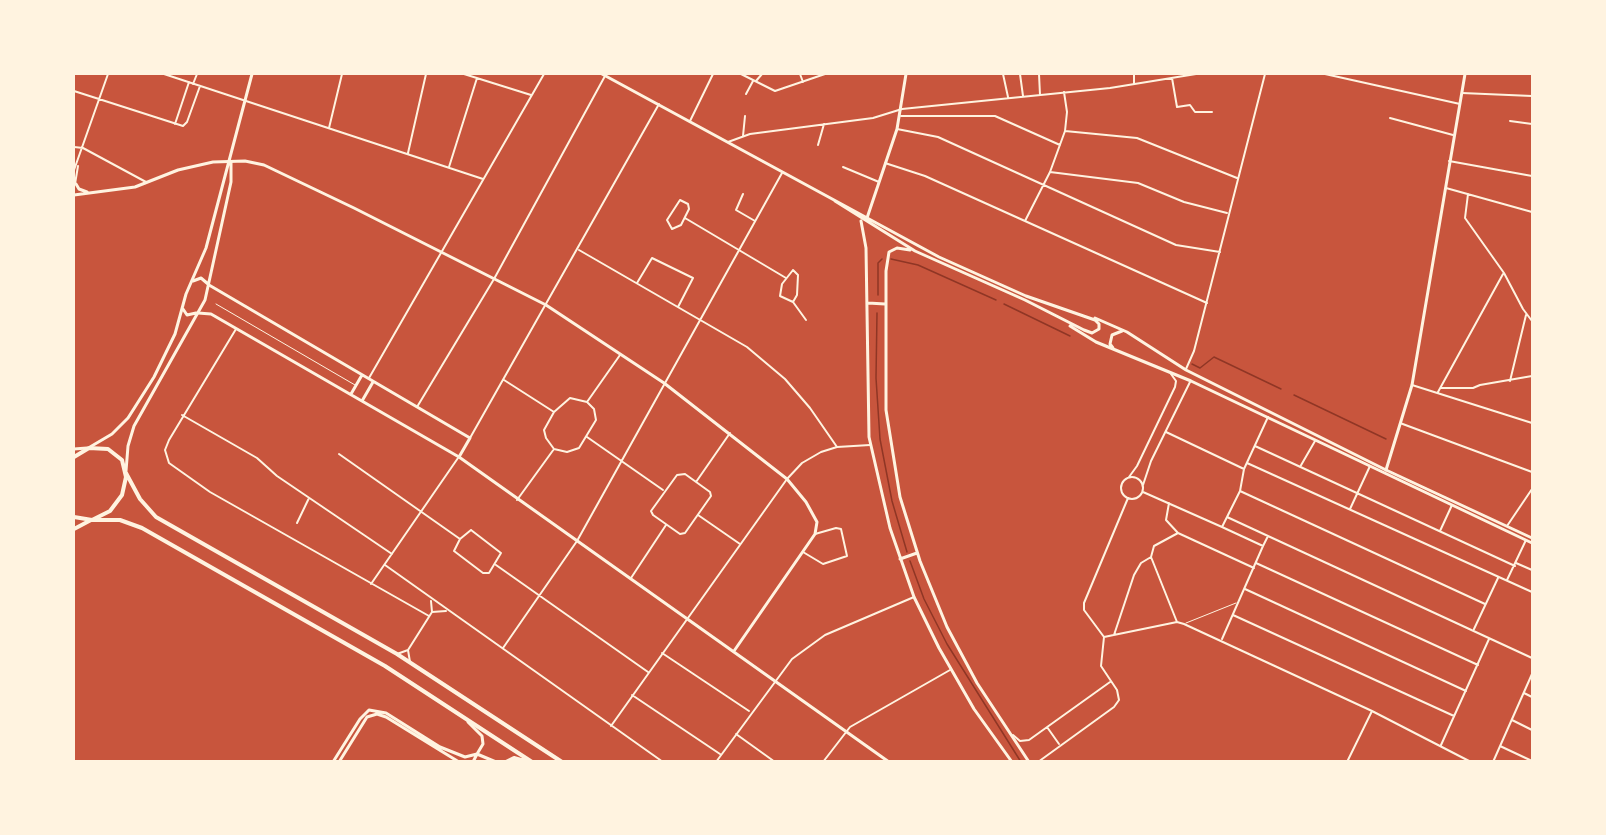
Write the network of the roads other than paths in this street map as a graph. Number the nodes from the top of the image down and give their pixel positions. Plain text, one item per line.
1 (108, 74) edge
2 (164, 74) edge
3 (196, 74) edge
4 (252, 74) edge
5 (342, 74) edge
6 (426, 74) edge
7 (464, 74) edge
8 (544, 74) edge
9 (604, 74) edge
10 (713, 74) edge
11 (741, 74) edge
12 (762, 74) edge
13 (800, 74) edge
14 (825, 74) edge
15 (906, 74) edge
16 (1003, 74) edge
17 (1020, 74) edge
18 (1039, 74) edge
19 (1134, 74) edge
20 (1196, 74) edge
21 (1265, 74) edge
22 (1325, 74) edge
23 (1465, 74) edge
24 (477, 78) junction
25 (1172, 78) junction
26 (754, 81) junction
27 (803, 82) junction
28 (191, 83) junction
29 (1134, 84) junction
30 (200, 86) junction
31 (74, 91) edge
32 (1064, 92) junction
33 (1462, 93) junction
34 (746, 94) dead end
35 (531, 95) junction
36 (1040, 95) junction
37 (1023, 96) junction
38 (1533, 96) edge
39 (1008, 98) junction
40 (99, 99) junction
41 (245, 100) junction
42 (659, 104) junction
43 (1460, 104) junction
44 (902, 109) junction
45 (1212, 112) dead end
46 (745, 116) dead end
47 (901, 116) junction
48 (1390, 118) dead end
49 (690, 121) junction
50 (1510, 121) dead end
51 (175, 124) junction
52 (824, 124) junction
53 (1533, 124) edge
54 (329, 128) junction
55 (897, 129) junction
56 (1065, 131) junction
57 (1453, 135) junction
58 (743, 136) junction
59 (729, 142) junction
60 (818, 145) dead end
61 (1060, 145) junction
62 (74, 148) edge
63 (83, 148) junction
64 (408, 153) junction
65 (80, 157) junction
66 (231, 160) junction
67 (1449, 162) junction
68 (885, 164) junction
69 (449, 167) junction
70 (843, 167) dead end
71 (74, 170) edge
72 (783, 171) junction
73 (1050, 172) junction
74 (1533, 176) edge
75 (1238, 178) junction
76 (483, 179) junction
77 (879, 182) junction
78 (75, 183) edge
79 (148, 183) junction
80 (1044, 184) junction
81 (1445, 188) junction
82 (89, 193) junction
83 (743, 194) dead end
84 (1468, 194) junction
85 (74, 195) edge
86 (835, 201) junction
87 (1533, 212) edge
88 (1228, 213) junction
89 (686, 218) junction
90 (858, 218) junction
91 (867, 218) junction
92 (755, 221) junction
93 (1024, 221) junction
94 (578, 249) junction
95 (739, 250) junction
96 (915, 252) junction
97 (1220, 252) junction
98 (441, 253) junction
99 (1504, 273) junction
100 (786, 278) junction
101 (494, 279) junction
102 (637, 283) junction
103 (208, 284) junction
104 (189, 286) junction
105 (793, 302) junction
106 (868, 303) junction
107 (1207, 303) junction
108 (183, 304) junction
109 (216, 304) dead end
110 (885, 304) junction
111 (546, 305) junction
112 (678, 307) junction
113 (1071, 311) junction
114 (198, 313) junction
115 (1526, 315) junction
116 (701, 320) junction
117 (806, 320) dead end
118 (1061, 320) junction
119 (1533, 321) edge
120 (236, 329) junction
121 (1127, 332) junction
122 (1117, 351) junction
123 (620, 355) junction
124 (1166, 370) junction
125 (1186, 370) junction
126 (362, 375) junction
127 (1532, 376) edge
128 (368, 379) junction
129 (504, 380) junction
130 (1191, 381) junction
131 (1510, 381) junction
132 (374, 382) junction
133 (664, 383) junction
134 (356, 385) junction
135 (1412, 385) junction
136 (1441, 388) junction
137 (1438, 392) junction
138 (351, 394) junction
139 (362, 401) junction
140 (587, 402) junction
141 (417, 407) junction
142 (554, 412) junction
143 (182, 415) junction
144 (1268, 417) junction
145 (1400, 423) junction
146 (1533, 423) edge
147 (1166, 432) junction
148 (730, 433) junction
149 (587, 437) junction
150 (470, 438) junction
151 (1316, 440) junction
152 (871, 445) junction
153 (1255, 446) junction
154 (837, 447) junction
155 (89, 448) junction
156 (74, 449) edge
157 (554, 449) junction
158 (339, 454) dead end
159 (74, 457) edge
160 (459, 457) junction
161 (621, 460) junction
162 (1247, 463) junction
163 (1370, 466) junction
164 (1300, 467) junction
165 (1244, 469) junction
166 (1386, 470) junction
167 (1533, 472) edge
168 (126, 473) junction
169 (1129, 477) junction
170 (787, 479) junction
171 (696, 482) junction
172 (1143, 485) junction
173 (1533, 489) edge
174 (664, 491) junction
175 (1240, 491) junction
176 (1143, 492) junction
177 (1357, 493) junction
178 (309, 498) junction
179 (1128, 498) junction
180 (517, 500) junction
181 (1169, 503) junction
182 (1452, 505) junction
183 (1350, 509) junction
184 (422, 512) junction
185 (699, 515) junction
186 (74, 517) edge
187 (1227, 517) junction
188 (92, 519) junction
189 (297, 523) dead end
190 (666, 525) junction
191 (1222, 527) junction
192 (1506, 527) junction
193 (74, 530) edge
194 (1440, 531) junction
195 (1178, 533) junction
196 (815, 534) junction
197 (1268, 536) junction
198 (1533, 538) edge
199 (460, 539) junction
200 (1527, 540) junction
201 (578, 541) junction
202 (1533, 543) edge
203 (740, 544) junction
204 (1263, 546) junction
205 (803, 552) junction
206 (392, 554) junction
207 (915, 554) junction
208 (1151, 557) junction
209 (902, 558) junction
210 (1256, 563) junction
211 (1515, 564) junction
212 (385, 565) junction
213 (496, 565) junction
214 (1254, 568) junction
215 (1533, 570) edge
216 (631, 578) junction
217 (1498, 578) junction
218 (1507, 580) junction
219 (371, 584) junction
220 (1245, 589) junction
221 (1533, 592) edge
222 (539, 595) junction
223 (914, 597) junction
224 (430, 598) junction
225 (1239, 602) junction
226 (1485, 604) junction
227 (449, 612) junction
228 (430, 614) junction
229 (1233, 615) junction
230 (686, 617) junction
231 (1177, 622) junction
232 (1184, 624) junction
233 (1473, 630) junction
234 (1114, 635) junction
235 (1104, 638) junction
236 (1489, 639) junction
237 (1221, 640) junction
238 (503, 648) junction
239 (408, 650) junction
240 (734, 651) junction
241 (662, 653) junction
242 (397, 654) junction
243 (1533, 657) edge
244 (410, 662) junction
245 (1478, 665) junction
246 (950, 670) junction
247 (649, 673) junction
248 (1533, 674) edge
249 (774, 680) junction
250 (1110, 682) junction
251 (1466, 691) junction
252 (1524, 693) junction
253 (632, 695) junction
254 (1533, 697) edge
255 (1372, 711) junction
256 (751, 712) junction
257 (458, 713) junction
258 (1454, 716) junction
259 (1512, 720) junction
260 (611, 726) junction
261 (1047, 727) junction
262 (1533, 730) edge
263 (845, 731) junction
264 (736, 734) junction
265 (1013, 735) junction
266 (1059, 745) junction
267 (1442, 745) junction
268 (1500, 746) junction
269 (477, 754) junction
270 (721, 755) junction
271 (1533, 761) edge
272 (333, 762) edge
273 (339, 762) edge
274 (459, 762) edge
275 (473, 762) edge
276 (496, 762) edge
277 (506, 762) edge
278 (530, 762) edge
279 (562, 762) edge
280 (663, 762) edge
281 (716, 762) edge
282 (775, 762) edge
283 (823, 762) edge
284 (889, 762) edge
285 (1012, 762) edge
286 (1029, 762) edge
287 (1038, 762) edge
288 (1347, 762) edge
289 (1471, 762) edge
290 (1493, 762) edge

1 - 40 street
2 - 28 street
3 - 28 street
4 - 41 main road
5 - 54 street
6 - 64 street
7 - 24 street
8 - 35 street
9 - 42 main road
9 - 101 street
10 - 49 street
11 - 26 street
12 - 26 street
13 - 27 street
14 - 27 street
15 - 44 main road
16 - 39 street
17 - 37 street
18 - 36 street
19 - 29 street
20 - 25 street
21 - 75 street
22 - 43 street
23 - 33 main road
24 - 35 street
24 - 69 street
25 - 29 street
25 - 45 street
26 - 27 street
26 - 34 street
28 - 30 street
28 - 51 street
29 - 32 street
30 - 41 street
30 - 51 street
31 - 40 street
32 - 36 street
32 - 56 street
33 - 38 street
33 - 43 main road
35 - 76 street
36 - 37 street
37 - 39 street
39 - 44 street
40 - 51 street
40 - 63 street
41 - 54 street
41 - 66 main road
42 - 49 main road
42 - 94 street
43 - 57 main road
44 - 47 main road
44 - 52 street
46 - 58 street
47 - 55 main road
47 - 61 street
48 - 57 street
49 - 59 main road
50 - 53 street
52 - 58 street
52 - 60 street
54 - 64 street
55 - 68 main road
55 - 80 street
56 - 61 street
56 - 75 street
57 - 67 main road
58 - 59 street
59 - 72 main road
61 - 73 street
62 - 63 street
63 - 65 street
63 - 79 street
64 - 69 street
65 - 71 street
65 - 78 street
66 - 79 main road
66 - 98 main road
66 - 103 main road
66 - 104 main road
67 - 74 street
67 - 81 main road
68 - 77 main road
68 - 93 street
69 - 76 street
70 - 77 street
72 - 86 main road
72 - 92 street
73 - 80 street
73 - 88 street
75 - 88 street
76 - 98 street
77 - 91 main road
78 - 82 main road
78 - 85 main road
79 - 82 main road
80 - 93 street
80 - 97 street
81 - 84 street
81 - 135 main road
82 - 85 main road
83 - 92 street
84 - 87 street
84 - 99 street
86 - 90 main road
86 - 91 main road
88 - 97 street
89 - 89 street
89 - 95 street
90 - 96 main road
90 - 106 main road
91 - 113 main road
92 - 95 street
93 - 107 street
94 - 102 street
94 - 111 street
95 - 100 street
95 - 116 street
96 - 110 main road
96 - 118 main road
97 - 107 street
98 - 101 main road
98 - 128 street
99 - 115 street
99 - 136 street
100 - 105 street
100 - 105 street
101 - 111 main road
101 - 141 street
102 - 112 street
102 - 112 street
103 - 104 main road
103 - 114 main road
103 - 126 main road
104 - 108 main road
105 - 117 street
106 - 110 main road
106 - 152 main road
107 - 125 street
108 - 114 main road
108 - 155 main road
109 - 134 lane
110 - 207 main road
111 - 123 main road
111 - 129 street
112 - 116 street
113 - 118 main road
113 - 121 main road
114 - 120 main road
114 - 168 main road
115 - 119 street
115 - 131 street
116 - 133 street
116 - 154 street
118 - 122 main road
120 - 138 main road
120 - 143 street
121 - 122 main road
121 - 125 main road
122 - 124 main road
123 - 133 main road
123 - 140 street
124 - 130 main road
124 - 169 street
125 - 166 main road
126 - 128 main road
126 - 134 main road
127 - 131 street
128 - 132 main road
129 - 142 street
129 - 150 street
130 - 144 main road
130 - 147 street
131 - 136 street
132 - 139 main road
132 - 141 main road
133 - 148 main road
133 - 161 street
134 - 138 main road
135 - 137 street
135 - 145 main road
136 - 137 street
137 - 146 street
138 - 139 main road
139 - 160 main road
140 - 142 street
140 - 149 street
141 - 150 main road
142 - 157 street
143 - 178 street
143 - 219 street
144 - 151 main road
144 - 153 street
145 - 166 main road
145 - 167 street
147 - 165 street
147 - 172 street
148 - 170 main road
148 - 171 street
149 - 157 street
149 - 161 street
150 - 160 main road
151 - 163 main road
151 - 164 street
152 - 154 street
152 - 209 main road
153 - 162 street
153 - 164 street
154 - 170 street
155 - 156 main road
155 - 159 main road
155 - 168 main road
157 - 180 street
158 - 184 street
160 - 180 main road
160 - 184 street
161 - 174 street
161 - 201 street
162 - 165 street
162 - 183 street
163 - 177 street
163 - 182 main road
164 - 177 street
165 - 175 street
166 - 192 main road
168 - 188 main road
168 - 242 main road
169 - 172 street
169 - 179 street
170 - 196 main road
170 - 203 street
171 - 174 street
171 - 185 street
172 - 176 street
173 - 192 street
174 - 190 street
175 - 187 street
175 - 226 street
176 - 179 street
176 - 181 street
177 - 183 street
177 - 194 street
178 - 189 street
178 - 206 street
179 - 235 street
180 - 201 main road
181 - 191 street
181 - 195 street
182 - 194 street
182 - 200 main road
183 - 217 street
184 - 199 street
184 - 206 street
185 - 190 street
185 - 203 street
186 - 188 main road
187 - 191 street
187 - 197 street
188 - 193 main road
188 - 257 main road
190 - 216 street
191 - 204 street
192 - 198 main road
194 - 211 street
195 - 208 street
195 - 214 street
196 - 205 main road
196 - 205 street
197 - 204 street
197 - 233 street
199 - 213 street
199 - 213 street
200 - 202 main road
200 - 211 street
201 - 216 main road
201 - 222 street
203 - 230 street
204 - 210 street
205 - 240 main road
206 - 212 street
207 - 209 main road
207 - 265 main road
208 - 231 street
208 - 234 street
209 - 223 main road
210 - 214 street
210 - 245 street
211 - 215 street
211 - 218 street
212 - 219 street
212 - 224 street
213 - 222 street
214 - 220 street
216 - 230 main road
217 - 218 street
217 - 226 street
218 - 221 street
219 - 228 street
220 - 225 street
220 - 251 street
222 - 238 street
222 - 247 street
223 - 246 main road
223 - 249 street
224 - 227 street
224 - 228 street
225 - 229 street
225 - 232 lane
226 - 233 street
227 - 228 street
227 - 238 street
228 - 239 street
229 - 237 street
229 - 258 street
230 - 240 main road
230 - 241 street
231 - 232 street
231 - 234 street
232 - 237 street
233 - 236 street
234 - 235 street
235 - 250 street
236 - 243 street
236 - 245 street
237 - 255 street
238 - 260 street
239 - 242 street
239 - 244 street
240 - 249 main road
241 - 247 street
241 - 256 street
242 - 244 main road
244 - 279 main road
245 - 251 street
246 - 263 street
246 - 285 main road
247 - 253 street
248 - 252 street
249 - 256 street
249 - 263 main road
250 - 261 street
250 - 266 street
251 - 258 street
252 - 254 street
252 - 259 street
253 - 260 street
253 - 270 street
255 - 267 street
255 - 288 street
256 - 264 street
257 - 269 main road
257 - 278 main road
258 - 267 street
259 - 262 street
259 - 268 street
260 - 280 street
261 - 265 street
261 - 266 street
263 - 283 street
263 - 284 main road
264 - 270 street
264 - 282 street
265 - 286 main road
266 - 287 street
267 - 289 street
268 - 271 street
268 - 290 street
269 - 272 main road
269 - 275 main road
269 - 276 main road
270 - 281 street
273 - 274 main road
277 - 278 main road

